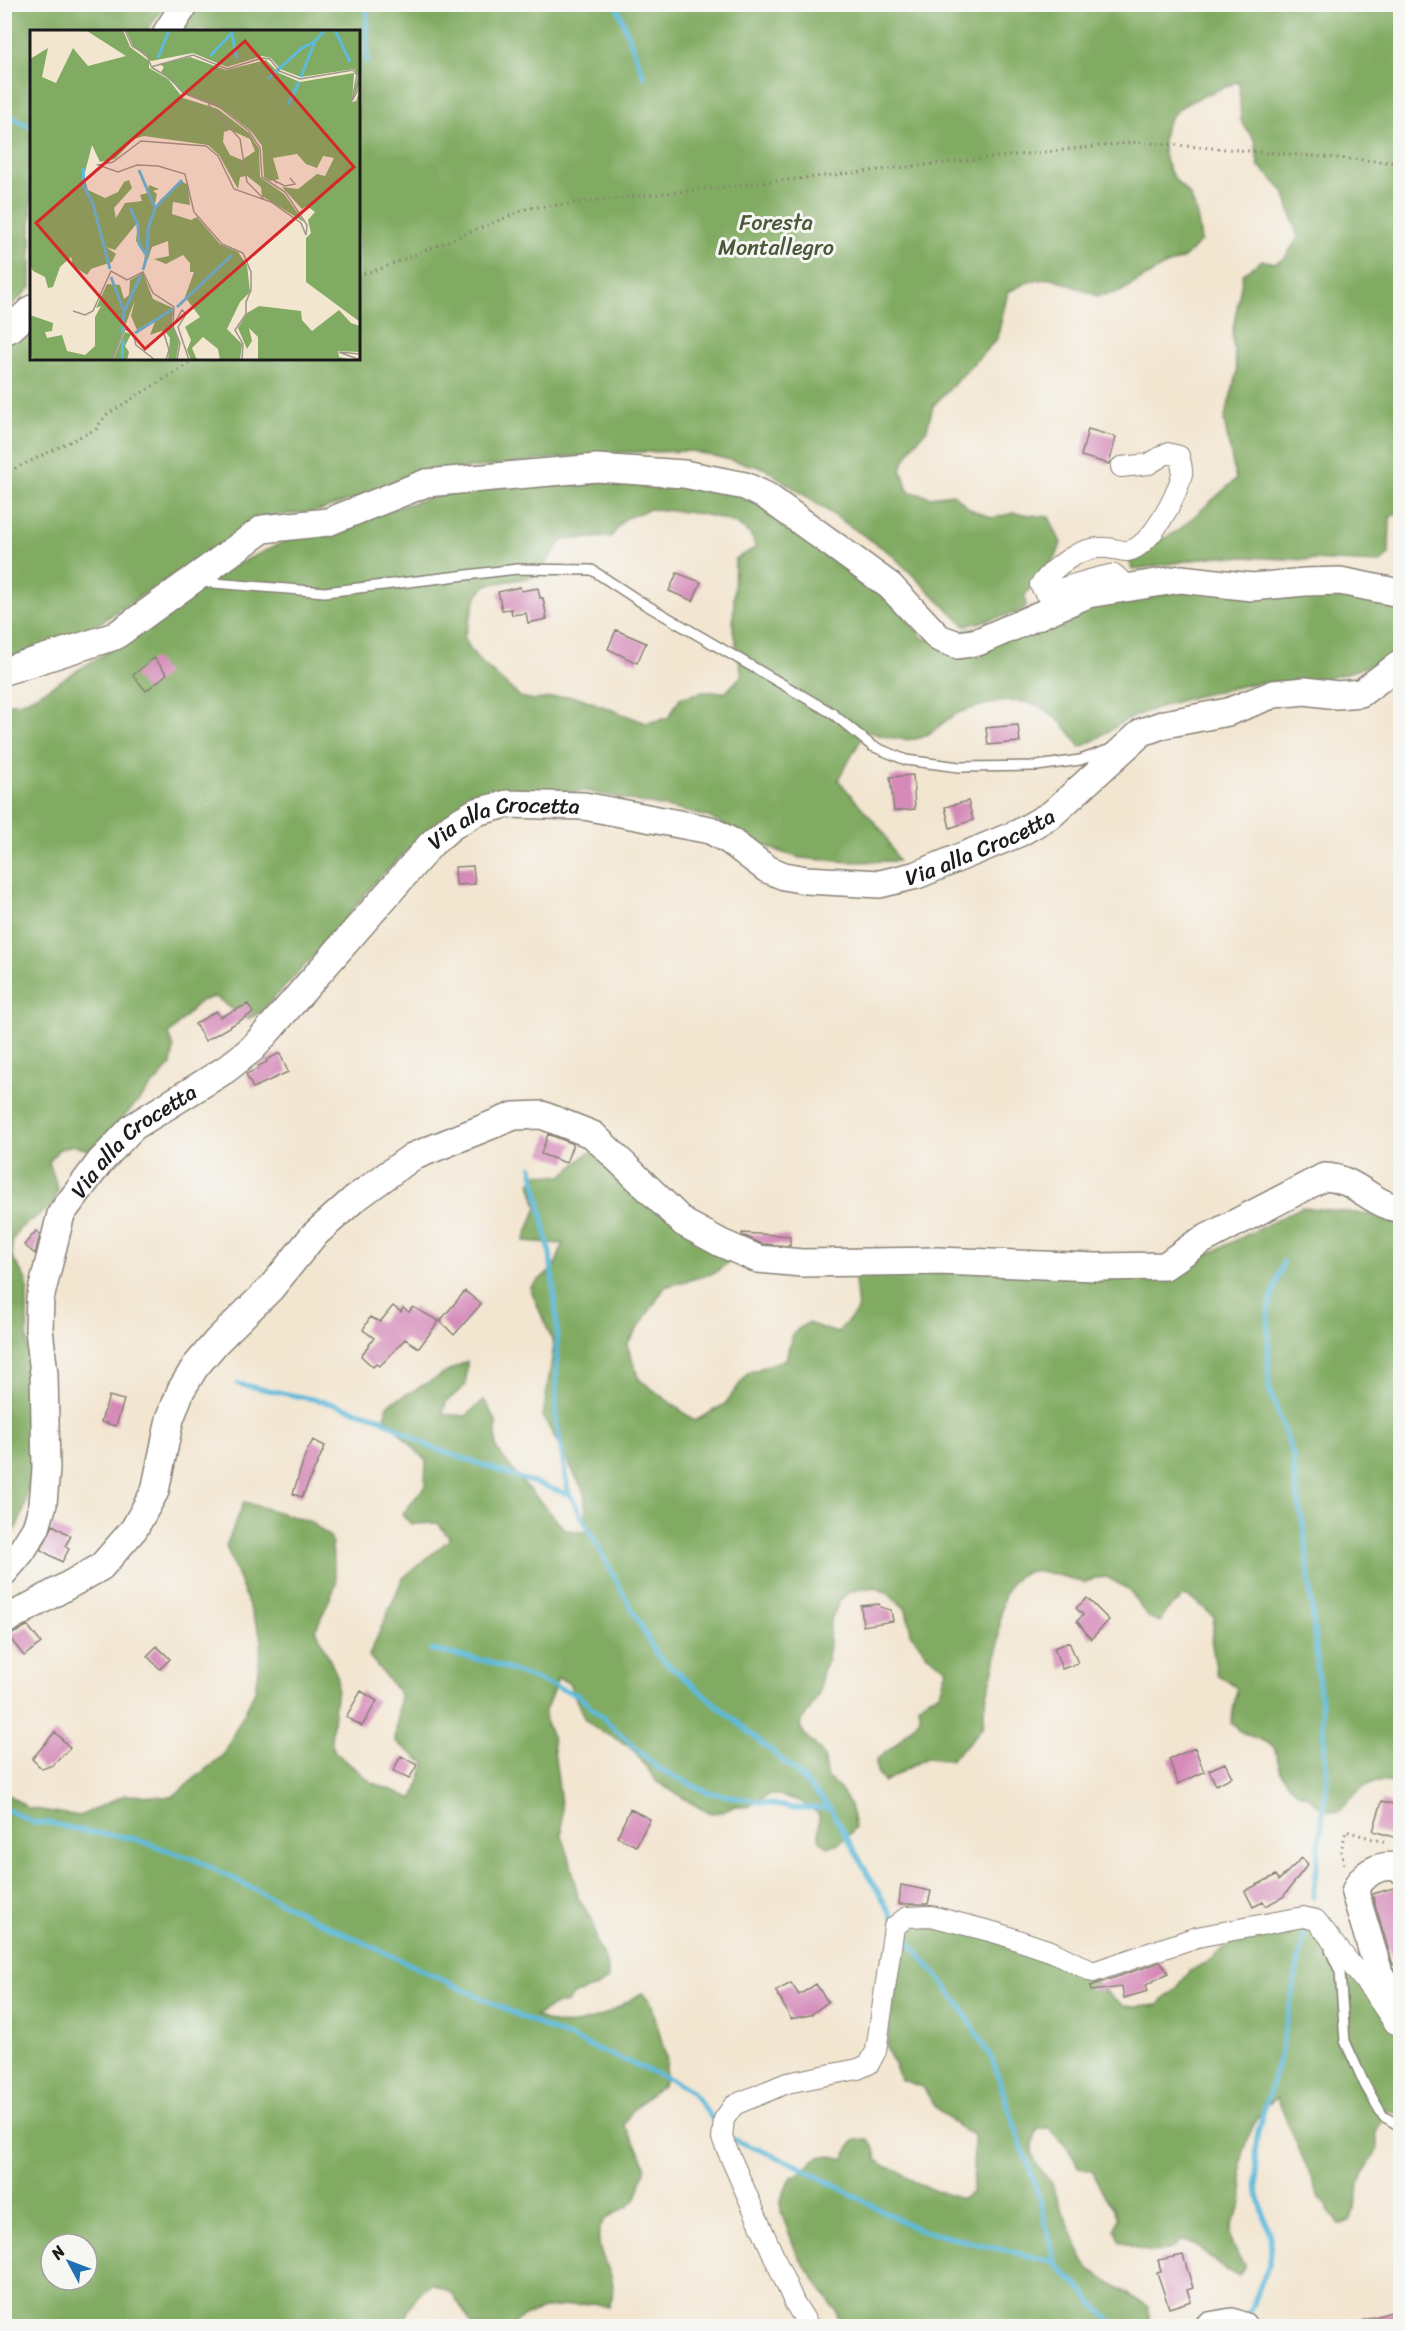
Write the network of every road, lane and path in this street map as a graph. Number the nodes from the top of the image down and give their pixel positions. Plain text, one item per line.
1 (185, 4) edge
2 (168, 30) edge
3 (1401, 163) edge
4 (360, 274) edge
5 (30, 311) edge
6 (4, 331) edge
7 (195, 360) edge
8 (1121, 467) dead end
9 (4, 474) edge
10 (191, 581) junction
11 (1128, 587) junction
12 (1401, 593) edge
13 (1401, 664) edge
14 (4, 671) edge
15 (1127, 744) junction
16 (1401, 1209) edge
17 (4, 1572) edge
18 (4, 1621) edge
19 (1401, 1869) edge
20 (1316, 1920) junction
21 (1401, 2009) edge
22 (1401, 2025) edge
23 (1401, 2126) edge
24 (809, 2326) edge
25 (1209, 2326) edge
26 (1243, 2326) edge

1 - 2 street
3 - 4 path
5 - 6 street
7 - 9 path
8 - 11 street
10 - 11 street
10 - 14 street
10 - 15 lane
11 - 12 street
13 - 15 street, Via alla Crocetta
15 - 17 street, Via alla Crocetta
16 - 18 street
19 - 21 street
20 - 22 street
20 - 23 lane
20 - 24 street
25 - 26 street

